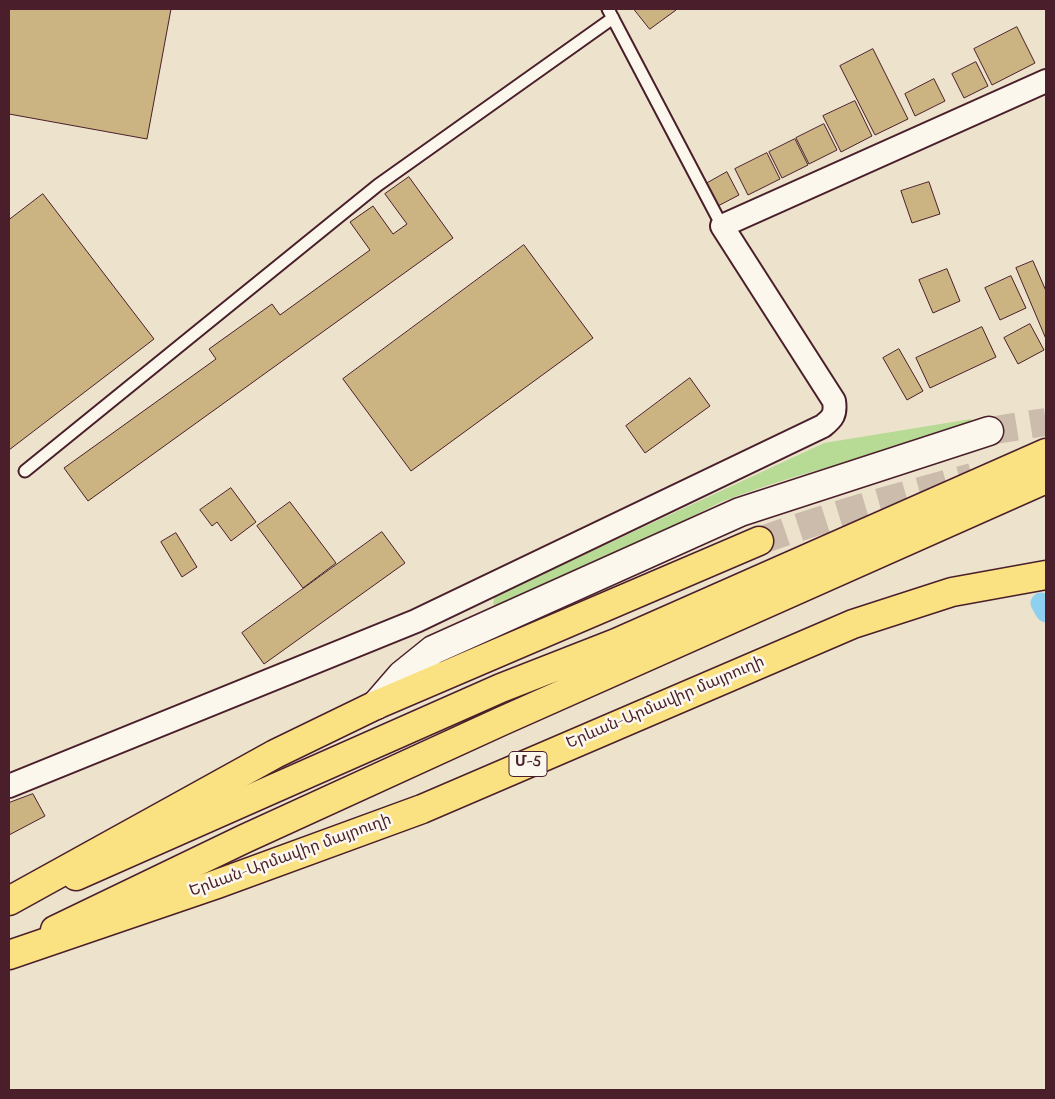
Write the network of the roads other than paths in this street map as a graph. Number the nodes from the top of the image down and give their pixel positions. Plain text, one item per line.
1 (610, 13) edge
2 (1046, 81) edge
3 (722, 226) junction
4 (989, 430) tunnel mouth
5 (1046, 453) edge
6 (25, 471) dead end
7 (1046, 479) edge
8 (1046, 487) edge
9 (1001, 500) junction
10 (759, 541) tunnel mouth
11 (1046, 575) edge
12 (416, 621) junction
13 (433, 650) junction
14 (376, 705) junction
15 (9, 786) edge
16 (9, 901) edge
17 (9, 906) edge
18 (9, 954) edge

1 - 3 lane
1 - 6 lane
2 - 3 street
3 - 12 street
4 - 13 street
5 - 17 main road
7 - 9 main road
8 - 9 street
9 - 18 main road
10 - 14 main road
11 - 18 main road, Երևան-Արմավիր մայրուղի / Մ-5
12 - 13 street
12 - 15 street
13 - 14 street
14 - 16 main road

